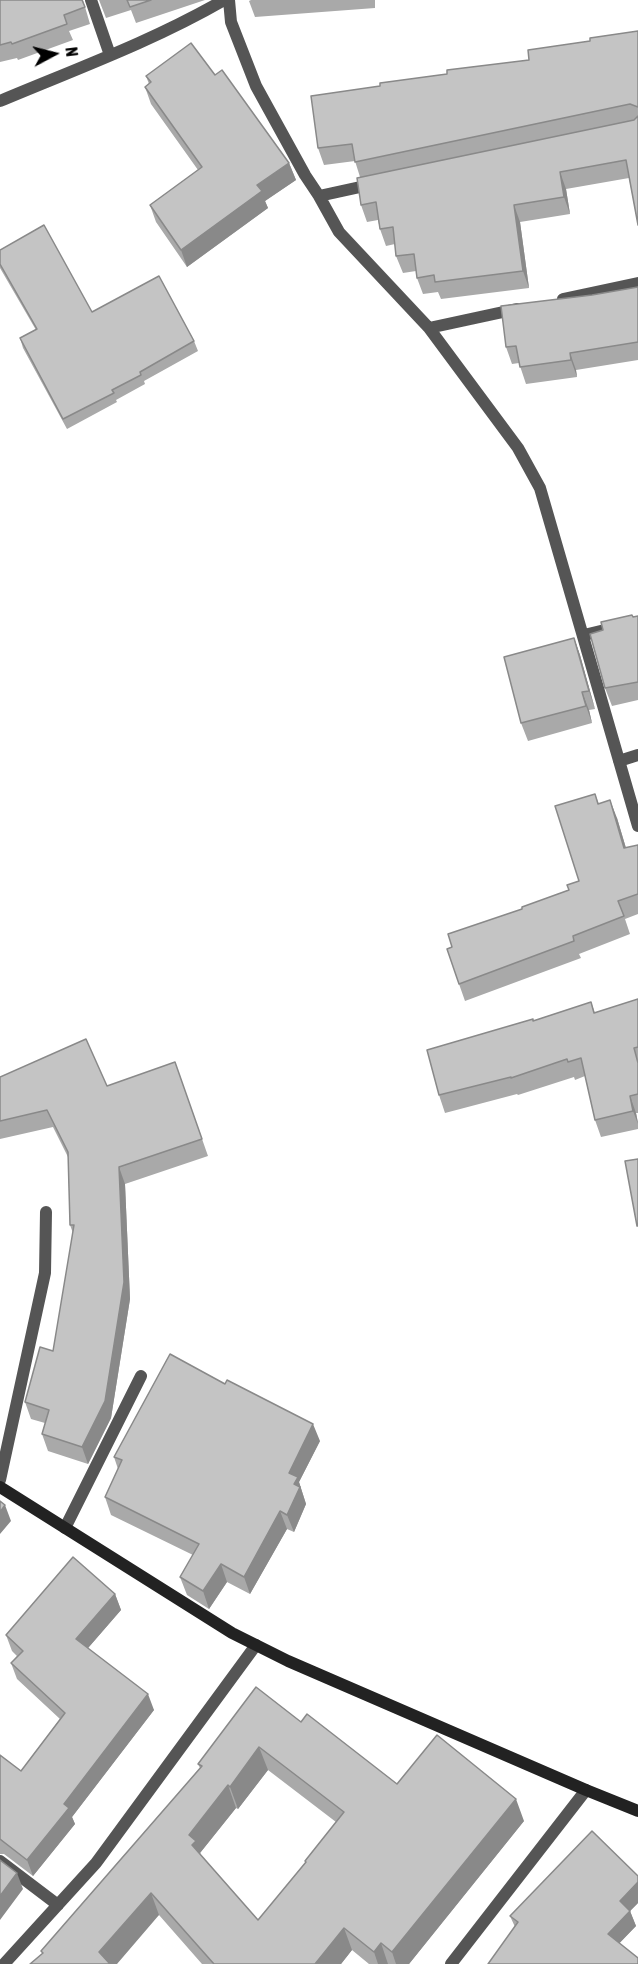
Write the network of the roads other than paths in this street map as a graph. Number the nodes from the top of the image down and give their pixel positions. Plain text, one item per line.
1 (91, 0) edge
2 (226, 0) edge
3 (110, 55) junction
4 (0, 101) edge
5 (388, 181) edge
6 (320, 195) junction
7 (638, 283) edge
8 (429, 328) junction
9 (638, 622) edge
10 (584, 635) junction
11 (638, 755) edge
12 (619, 761) junction
13 (638, 826) edge
14 (46, 1212) dead end
15 (141, 1376) dead end
16 (0, 1480) edge
17 (0, 1487) edge
18 (65, 1528) junction
19 (256, 1645) junction
20 (586, 1790) junction
21 (638, 1811) edge
22 (0, 1861) edge
23 (58, 1905) junction
24 (4, 1964) edge
25 (451, 1964) edge

1 - 3 street
2 - 3 street
2 - 6 street
3 - 4 street
5 - 6 street
6 - 8 street
7 - 8 street
8 - 10 street
9 - 10 street
10 - 12 street
11 - 12 street
12 - 13 street
14 - 16 street
15 - 18 street
17 - 18 street
18 - 19 street
19 - 20 street
19 - 23 street
20 - 21 street
20 - 25 street
22 - 23 street
23 - 24 street

